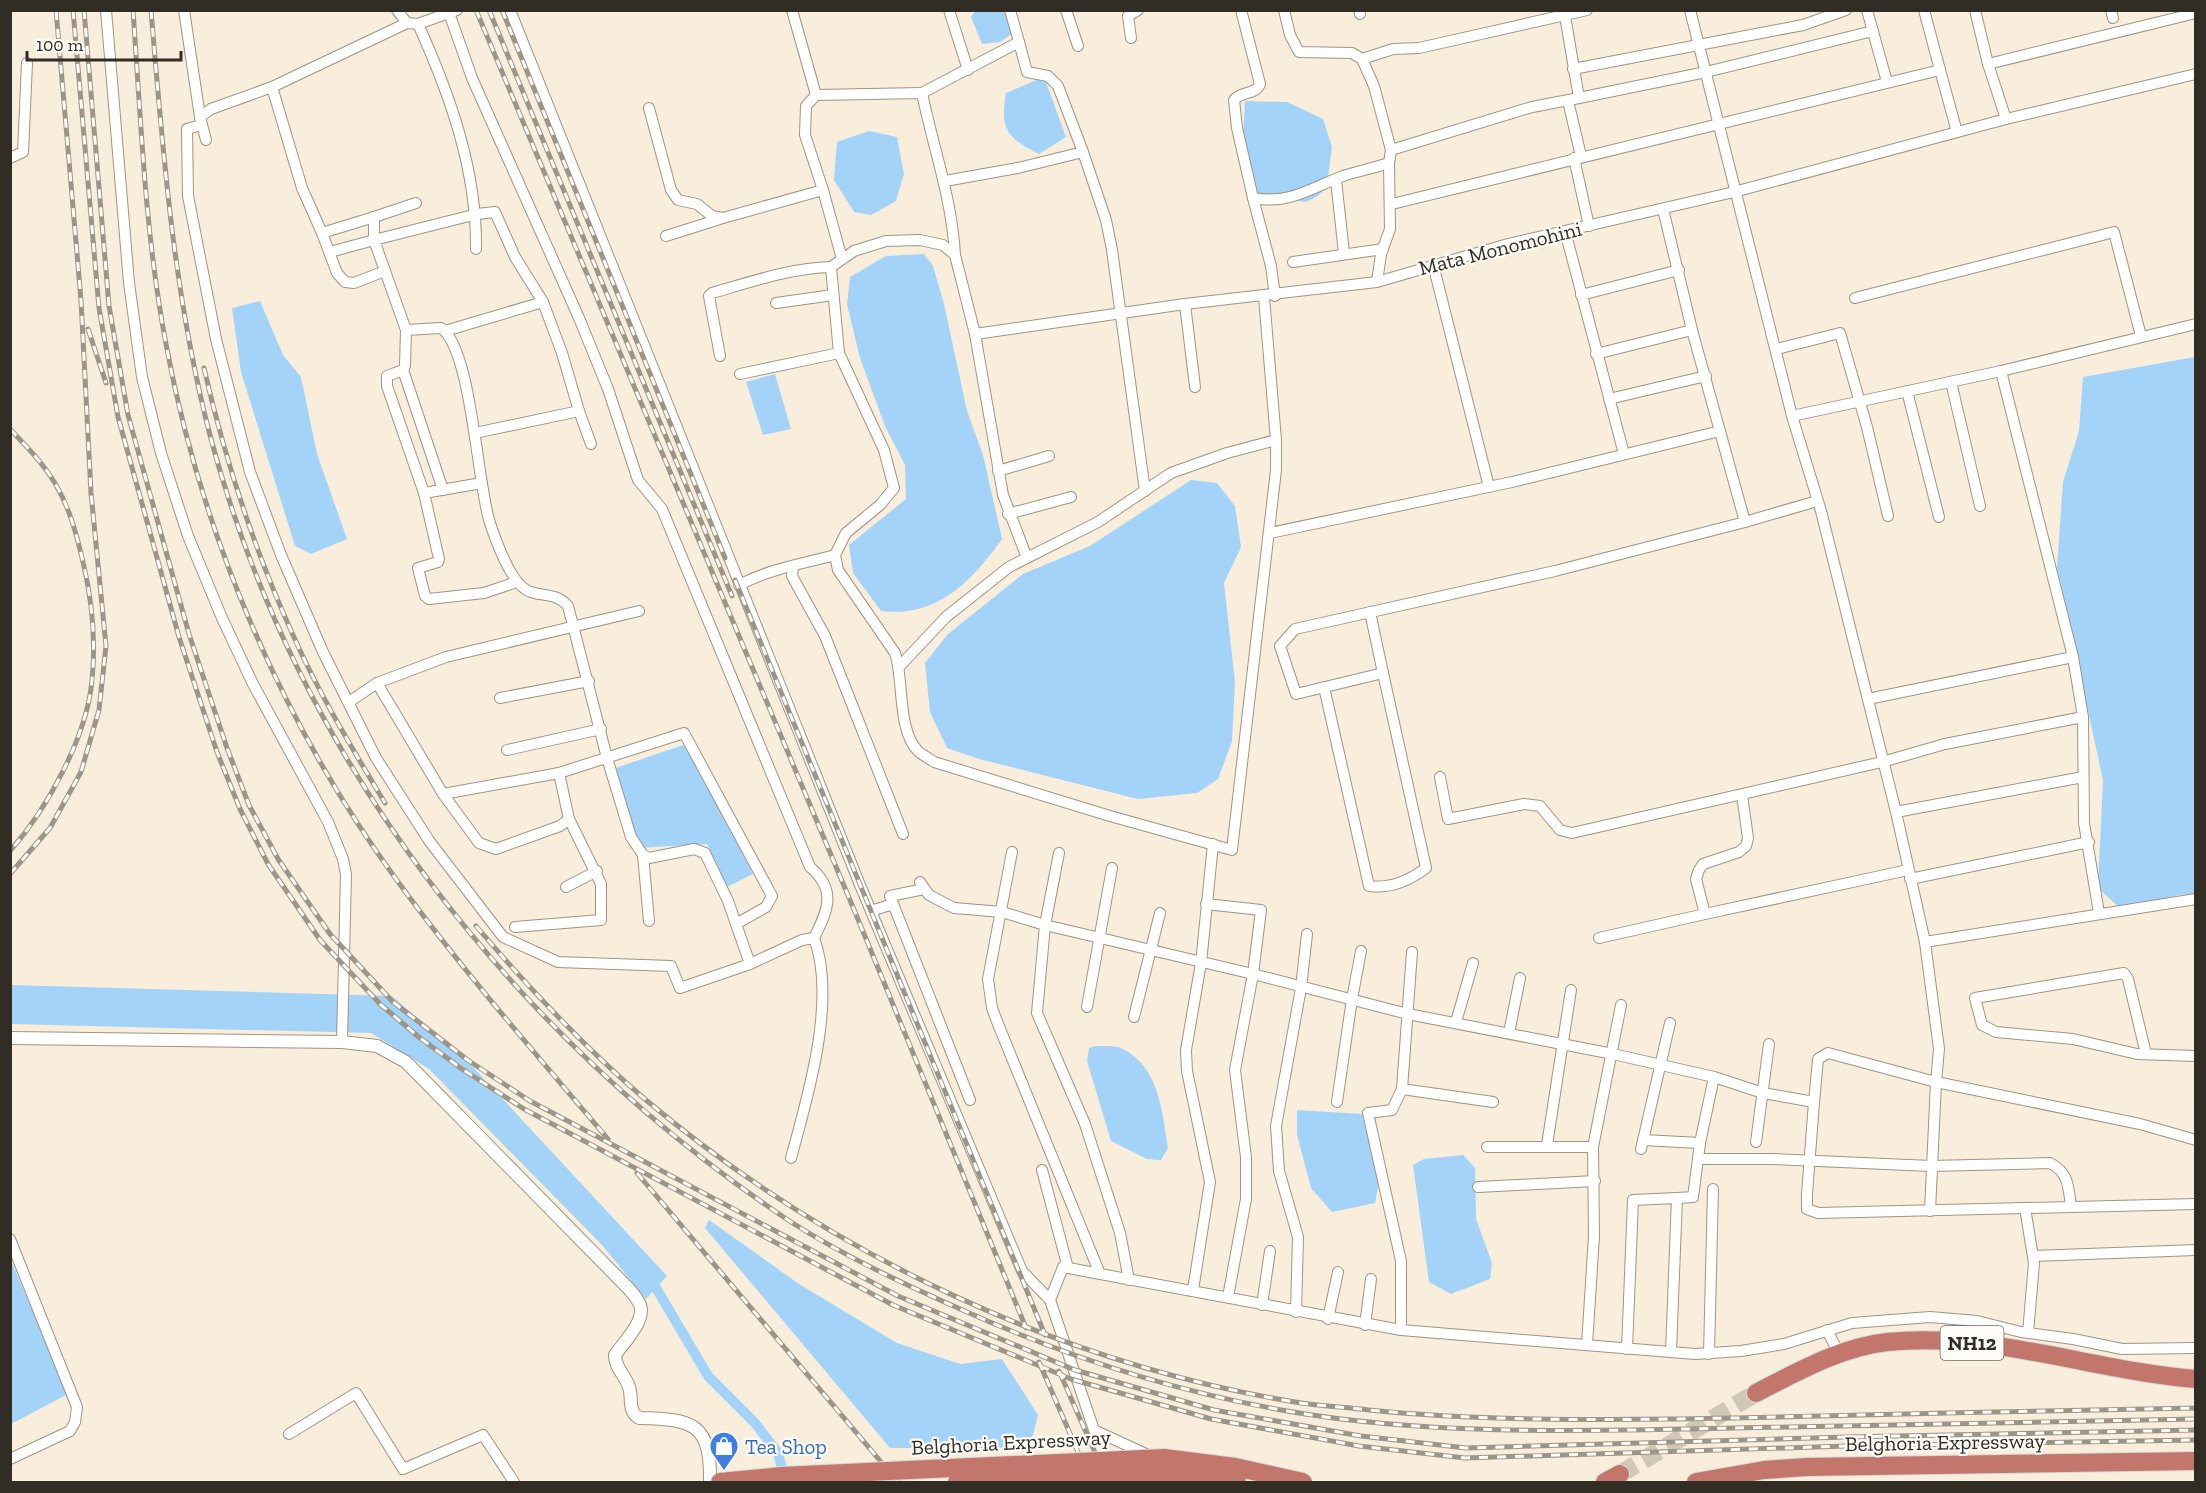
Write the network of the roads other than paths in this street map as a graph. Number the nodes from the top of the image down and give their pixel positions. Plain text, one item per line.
1 (106, 10) edge
2 (184, 10) edge
3 (397, 10) edge
4 (510, 10) edge
5 (792, 10) edge
6 (949, 10) edge
7 (1010, 10) edge
8 (1066, 10) edge
9 (1138, 10) edge
10 (1241, 10) edge
11 (1284, 10) edge
12 (1587, 10) edge
13 (1690, 10) edge
14 (1846, 10) edge
15 (1867, 10) edge
16 (1924, 10) edge
17 (1975, 10) edge
18 (451, 12) edge
19 (1564, 13) edge
20 (2196, 13) edge
21 (412, 24) junction
22 (1873, 31) junction
23 (1131, 38) dead end
24 (1019, 42) junction
25 (1078, 46) dead end
26 (1699, 47) junction
27 (1362, 59) junction
28 (27, 63) dead end
29 (1988, 64) junction
30 (1573, 69) junction
31 (968, 70) junction
32 (1940, 70) junction
33 (1706, 72) junction
34 (2196, 74) edge
35 (1887, 82) junction
36 (272, 87) junction
37 (922, 93) junction
38 (816, 95) junction
39 (1574, 100) junction
40 (649, 108) dead end
41 (2006, 119) junction
42 (200, 121) junction
43 (1719, 123) junction
44 (1957, 132) junction
45 (206, 140) dead end
46 (1391, 150) junction
47 (1083, 152) junction
48 (1578, 157) junction
49 (10, 158) edge
50 (1389, 163) junction
51 (1336, 180) junction
52 (945, 181) junction
53 (823, 190) junction
54 (1734, 192) junction
55 (1253, 198) junction
56 (416, 203) dead end
57 (1392, 204) junction
58 (1663, 209) junction
59 (477, 214) junction
60 (374, 217) junction
61 (723, 218) junction
62 (1589, 226) junction
63 (1565, 231) junction
64 (322, 233) junction
65 (666, 236) dead end
66 (374, 240) junction
67 (476, 249) dead end
68 (1383, 249) junction
69 (330, 252) junction
70 (1344, 253) junction
71 (955, 255) junction
72 (842, 259) junction
73 (1293, 262) dead end
74 (1433, 264) junction
75 (831, 267) junction
76 (1679, 270) junction
77 (385, 271) junction
78 (1377, 282) junction
79 (832, 295) junction
80 (1581, 295) junction
81 (1270, 296) junction
82 (1856, 298) dead end
83 (543, 302) junction
84 (776, 303) dead end
85 (1185, 304) junction
86 (1122, 315) junction
87 (2196, 324) edge
88 (406, 330) junction
89 (1692, 330) junction
90 (445, 331) junction
91 (975, 334) junction
92 (2141, 336) junction
93 (1777, 349) junction
94 (839, 353) junction
95 (1596, 354) junction
96 (720, 356) dead end
97 (404, 370) junction
98 (2001, 371) junction
99 (740, 374) dead end
100 (1706, 376) junction
101 (1951, 382) junction
102 (1195, 387) dead end
103 (1907, 391) junction
104 (1609, 399) junction
105 (1860, 401) junction
106 (579, 411) junction
107 (1792, 416) junction
108 (1720, 431) junction
109 (475, 433) junction
110 (1276, 440) junction
111 (591, 444) dead end
112 (1624, 454) junction
113 (1049, 456) dead end
114 (998, 471) junction
115 (482, 483) junction
116 (1489, 487) junction
117 (443, 490) junction
118 (1145, 491) junction
119 (424, 493) junction
120 (1071, 497) dead end
121 (1817, 501) junction
122 (1980, 506) dead end
123 (1008, 514) junction
124 (1888, 516) dead end
125 (1939, 517) dead end
126 (1744, 522) junction
127 (1270, 533) junction
128 (835, 555) junction
129 (1027, 558) junction
130 (793, 567) junction
131 (517, 582) junction
132 (739, 585) junction
133 (639, 611) dead end
134 (1370, 612) junction
135 (576, 627) junction
136 (2073, 657) junction
137 (899, 667) junction
138 (1383, 674) junction
139 (589, 681) junction
140 (377, 683) junction
141 (1324, 687) junction
142 (500, 698) dead end
143 (1868, 699) junction
144 (348, 702) junction
145 (2083, 717) junction
146 (601, 729) junction
147 (507, 750) dead end
148 (608, 758) junction
149 (1882, 762) junction
150 (560, 773) junction
151 (1440, 777) dead end
152 (2083, 777) junction
153 (443, 794) junction
154 (1742, 795) junction
155 (1896, 812) junction
156 (569, 819) junction
157 (903, 834) dead end
158 (2089, 842) junction
159 (1212, 848) junction
160 (1012, 852) dead end
161 (1059, 853) dead end
162 (643, 855) junction
163 (1112, 868) dead end
164 (597, 871) junction
165 (1909, 874) junction
166 (566, 887) dead end
167 (2196, 899) edge
168 (893, 904) junction
169 (1206, 904) junction
170 (871, 911) junction
171 (1002, 912) junction
172 (1160, 913) dead end
173 (2099, 913) junction
174 (1705, 914) junction
175 (649, 921) dead end
176 (736, 924) junction
177 (1045, 925) junction
178 (515, 927) dead end
179 (1307, 934) dead end
180 (1098, 937) junction
181 (814, 938) junction
182 (1599, 938) dead end
183 (1925, 942) junction
184 (1151, 950) junction
185 (1361, 951) dead end
186 (1412, 952) dead end
187 (1202, 963) junction
188 (1473, 963) dead end
189 (750, 964) junction
190 (1253, 974) junction
191 (1520, 978) dead end
192 (1301, 988) junction
193 (1571, 990) dead end
194 (1352, 999) junction
195 (1621, 1005) dead end
196 (1087, 1007) dead end
197 (1408, 1014) junction
198 (1134, 1017) dead end
199 (1456, 1022) junction
200 (1670, 1023) dead end
201 (1509, 1033) junction
202 (10, 1038) edge
203 (342, 1042) junction
204 (1769, 1044) dead end
205 (1561, 1046) junction
206 (1613, 1054) junction
207 (2146, 1054) junction
208 (2196, 1056) edge
209 (1662, 1065) junction
210 (1714, 1077) junction
211 (1936, 1077) junction
212 (1402, 1089) junction
213 (1763, 1093) junction
214 (970, 1100) dead end
215 (1814, 1101) junction
216 (1337, 1102) dead end
217 (1493, 1102) dead end
218 (2196, 1140) edge
219 (1756, 1142) dead end
220 (1700, 1143) junction
221 (1547, 1145) junction
222 (1486, 1147) dead end
223 (1593, 1147) junction
224 (791, 1158) dead end
225 (1698, 1159) junction
226 (1808, 1162) junction
227 (1931, 1166) junction
228 (1042, 1170) dead end
229 (1595, 1181) junction
230 (1479, 1187) dead end
231 (1713, 1189) dead end
232 (1677, 1198) junction
233 (2196, 1204) edge
234 (2071, 1206) junction
235 (2025, 1208) junction
236 (1930, 1210) junction
237 (10, 1239) edge
238 (2196, 1250) edge
239 (1270, 1251) dead end
240 (2033, 1256) junction
241 (1068, 1268) junction
242 (1338, 1272) dead end
243 (1100, 1274) junction
244 (1371, 1279) dead end
245 (1129, 1280) junction
246 (1193, 1290) junction
247 (1228, 1297) junction
248 (1050, 1300) junction
249 (1262, 1305) junction
250 (1296, 1312) junction
251 (1328, 1318) junction
252 (1365, 1325) junction
253 (1401, 1330) junction
254 (1827, 1330) junction
255 (2028, 1333) junction
256 (1587, 1346) junction
257 (1627, 1348) junction
258 (2196, 1348) edge
259 (1671, 1351) junction
260 (1709, 1354) junction
261 (1839, 1354) junction
262 (2196, 1379) edge
263 (1756, 1393) tunnel mouth
264 (289, 1434) dead end
265 (10, 1459) edge
266 (2196, 1461) edge
267 (514, 1482) edge
268 (710, 1482) edge
269 (720, 1482) edge
270 (957, 1482) edge
271 (1206, 1482) edge
272 (1237, 1482) edge
273 (1303, 1482) edge
274 (1696, 1482) edge

1 - 203 street
2 - 42 street
3 - 21 street
4 - 132 street
5 - 38 street
6 - 31 street
7 - 24 street
8 - 25 street
9 - 23 street
10 - 55 street
11 - 27 street
12 - 19 street
13 - 26 street
14 - 26 street
15 - 22 street
16 - 32 street
17 - 29 street
18 - 21 street
18 - 181 street
19 - 27 street
19 - 30 street
20 - 29 street
21 - 36 street
21 - 59 street
22 - 33 street
22 - 35 street
24 - 31 street
24 - 47 street
26 - 30 street
26 - 33 street
27 - 46 street
28 - 49 street
29 - 41 street
30 - 39 street
31 - 37 street
32 - 35 street
32 - 44 street
33 - 39 street
33 - 43 street
34 - 41 street, Mata Monomohini
35 - 43 street
36 - 42 street
36 - 64 street
37 - 38 street
37 - 52 street
38 - 53 street
39 - 46 street
39 - 48 street
40 - 61 street
41 - 44 street, Mata Monomohini
42 - 45 street
42 - 144 street
43 - 48 street
43 - 54 street
44 - 54 street, Mata Monomohini
46 - 50 street
47 - 52 street
47 - 86 street
48 - 57 street
48 - 62 street
50 - 51 street
50 - 57 street
51 - 55 street
51 - 70 street
52 - 71 street
53 - 61 street
53 - 72 street
54 - 58 street, Mata Monomohini
54 - 93 street
55 - 81 street
56 - 60 street
57 - 68 street
58 - 62 street, Mata Monomohini
58 - 76 street
59 - 66 street
59 - 67 street
59 - 83 street
60 - 64 street
60 - 66 street
61 - 65 street
62 - 63 street, Mata Monomohini
63 - 74 street, Mata Monomohini
63 - 80 street
64 - 69 street
66 - 69 street
66 - 77 street
68 - 70 street
68 - 78 street
69 - 77 street
70 - 73 street
71 - 72 street
71 - 91 street
72 - 75 street
74 - 78 street, Mata Monomohini
74 - 116 street
75 - 79 street
75 - 96 street
76 - 80 street
76 - 89 street
77 - 88 street
78 - 81 street, Mata Monomohini
79 - 84 street
79 - 94 street
80 - 95 street
81 - 85 street, Mata Monomohini
81 - 110 street
82 - 92 street
83 - 90 street
83 - 106 street
85 - 86 street, Mata Monomohini
85 - 102 street
86 - 91 street, Mata Monomohini
86 - 118 street
87 - 92 street
88 - 90 street
88 - 97 street
89 - 95 street
89 - 100 street
90 - 109 street
91 - 114 street
92 - 98 street
93 - 105 street
93 - 107 street
94 - 99 street
94 - 128 street
95 - 104 street
97 - 117 street
97 - 119 street
98 - 101 street
98 - 136 street
100 - 104 street
100 - 108 street
101 - 103 street
101 - 122 street
103 - 105 street
103 - 125 street
104 - 112 street
105 - 107 street
105 - 124 street
106 - 109 street
106 - 111 street
107 - 121 street
108 - 112 street
108 - 126 street
109 - 115 street
110 - 118 street
110 - 127 street
112 - 116 street
113 - 114 street
114 - 123 street
115 - 117 street
115 - 131 street
116 - 127 street
117 - 119 street
118 - 129 street
119 - 131 street
120 - 123 street
121 - 126 street
121 - 143 street
123 - 129 street
126 - 134 street
127 - 159 street
128 - 130 street
128 - 137 street
129 - 137 street
130 - 132 street
130 - 157 street
131 - 135 street
132 - 170 street
133 - 135 street
134 - 138 street
134 - 141 street
135 - 139 street
135 - 140 street
136 - 143 street
136 - 145 street
137 - 159 street
138 - 141 street
138 - 141 street
139 - 142 street
139 - 146 street
140 - 144 street
140 - 153 street
143 - 149 street
144 - 189 street
145 - 149 street
145 - 152 street
146 - 147 street
146 - 148 street
148 - 150 street
148 - 162 street
148 - 176 street
149 - 154 street
149 - 155 street
150 - 153 street
150 - 156 street
151 - 154 street
152 - 155 street
152 - 158 street
153 - 156 street
154 - 174 street
155 - 165 street
156 - 164 street
158 - 165 street
158 - 173 street
159 - 169 street
160 - 171 street
161 - 177 street
162 - 175 street
162 - 176 street
163 - 180 street
164 - 166 street
164 - 178 street
165 - 174 street
165 - 183 street
167 - 173 street
168 - 170 street
168 - 171 street
168 - 214 street
169 - 187 street
169 - 190 street
170 - 248 street
171 - 177 street
171 - 243 street
172 - 184 street
173 - 183 street
174 - 182 street
176 - 189 street
177 - 180 street
177 - 245 street
179 - 192 street
180 - 184 street
180 - 196 street
181 - 189 street
181 - 224 street
183 - 211 street
184 - 187 street
184 - 198 street
185 - 194 street
186 - 197 street
187 - 190 street
187 - 246 street
188 - 199 street
190 - 192 street
190 - 247 street
191 - 201 street
192 - 194 street
192 - 250 street
193 - 205 street
194 - 197 street
194 - 216 street
195 - 206 street
197 - 199 street
197 - 212 street
199 - 201 street
200 - 209 street
201 - 205 street
202 - 203 street
203 - 268 street
204 - 213 street
205 - 206 street
205 - 221 street
206 - 209 street
206 - 223 street
207 - 207 street
207 - 208 street
209 - 210 street
209 - 220 street
210 - 213 street
210 - 220 street
211 - 215 street
211 - 218 street
211 - 227 street
212 - 217 street
212 - 253 street
213 - 215 street
213 - 219 street
215 - 226 street
220 - 225 street
221 - 222 street
221 - 223 street
223 - 229 street
225 - 226 street
225 - 232 street
226 - 227 street
226 - 236 street
227 - 234 street
227 - 236 street
228 - 241 street
229 - 230 street
229 - 256 street
231 - 260 street
232 - 257 street
232 - 259 street
233 - 234 street
234 - 235 street
235 - 236 street
235 - 240 street
237 - 265 street
238 - 240 street
239 - 249 street
240 - 255 street
241 - 243 street
241 - 248 street
242 - 251 street
243 - 245 street
244 - 252 street
245 - 246 street
246 - 247 street
247 - 249 street
248 - 271 street
249 - 250 street
250 - 251 street
251 - 252 street
252 - 253 street
253 - 256 street
254 - 255 street
254 - 260 street
254 - 261 street
255 - 258 street
256 - 257 street
257 - 259 street
259 - 260 street
261 - 262 highway, NH12
261 - 263 highway, NH12
264 - 267 street
266 - 274 highway, Belghoria Expressway
269 - 273 highway, Belghoria Expressway, bridge
270 - 272 highway, Belghoria Expressway, bridge

